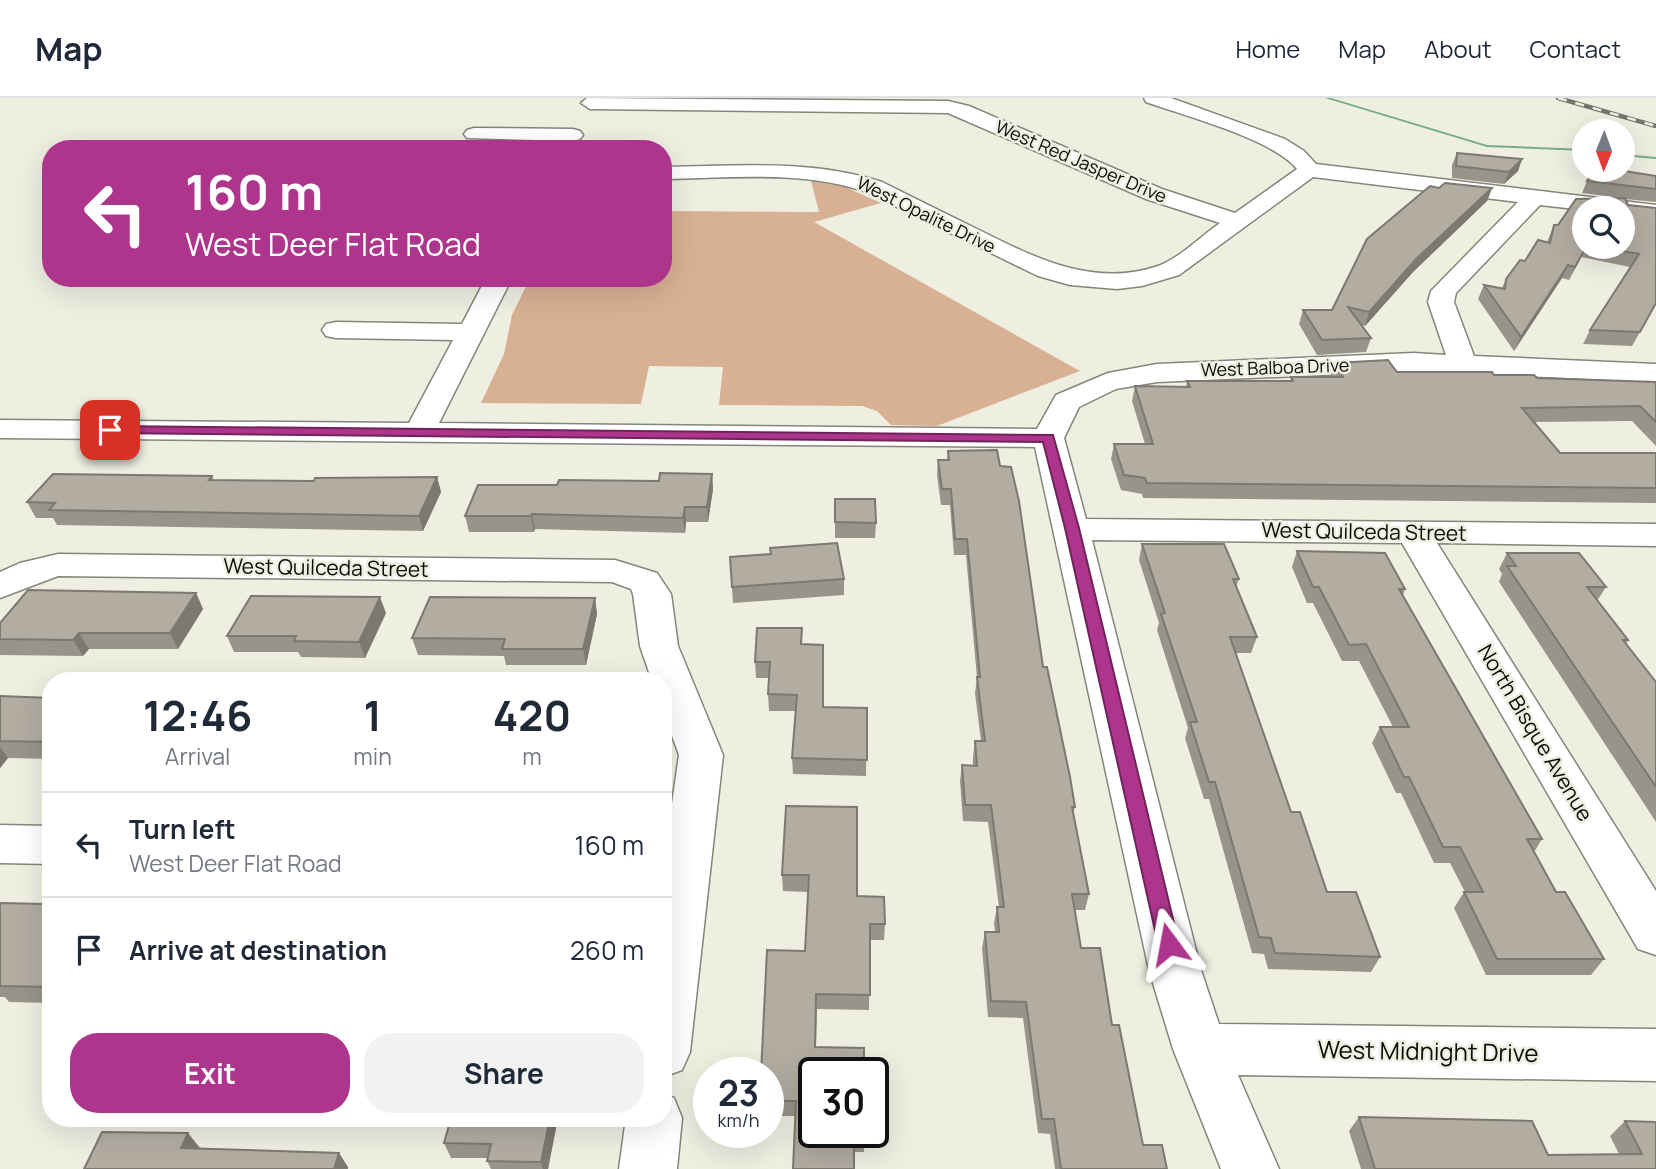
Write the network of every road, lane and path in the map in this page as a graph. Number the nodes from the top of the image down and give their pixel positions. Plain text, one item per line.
1 (1153, 98) edge
2 (591, 101) edge
3 (474, 134) dead end
4 (545, 140) edge
5 (570, 140) edge
6 (1309, 170) junction
7 (672, 173) edge
8 (1535, 197) junction
9 (1656, 212) edge
10 (1237, 220) junction
11 (494, 287) edge
12 (336, 330) dead end
13 (471, 332) junction
14 (1463, 364) junction
15 (1656, 373) edge
16 (1057, 420) junction
17 (0, 429) edge
18 (419, 433) junction
19 (1072, 528) junction
20 (1413, 532) junction
21 (1656, 535) edge
22 (5, 583) edge
23 (669, 672) edge
24 (672, 680) edge
25 (0, 844) edge
26 (42, 845) edge
27 (677, 855) edge
28 (672, 925) edge
29 (1656, 934) edge
30 (1200, 1049) junction
31 (1656, 1055) edge
32 (653, 1127) edge
33 (648, 1169) edge
34 (1250, 1169) edge

1 - 6 street
2 - 5 street
2 - 10 street, West Red Jasper Drive
3 - 4 street
6 - 8 street
6 - 10 street, West Opalite Drive
7 - 10 street, West Opalite Drive
8 - 9 street
8 - 14 street
11 - 13 street
12 - 13 street
13 - 18 street
14 - 15 street, West Balboa Drive
14 - 16 street, West Balboa Drive
16 - 18 street
16 - 19 street
17 - 18 street
19 - 20 street, West Quilceda Street
19 - 30 street
20 - 21 street, West Quilceda Street
20 - 29 street, North Bisque Avenue
22 - 23 street, West Quilceda Street
24 - 27 street, West Quilceda Street
25 - 26 street
27 - 28 street
30 - 31 street, West Midnight Drive
30 - 34 street
32 - 33 street

